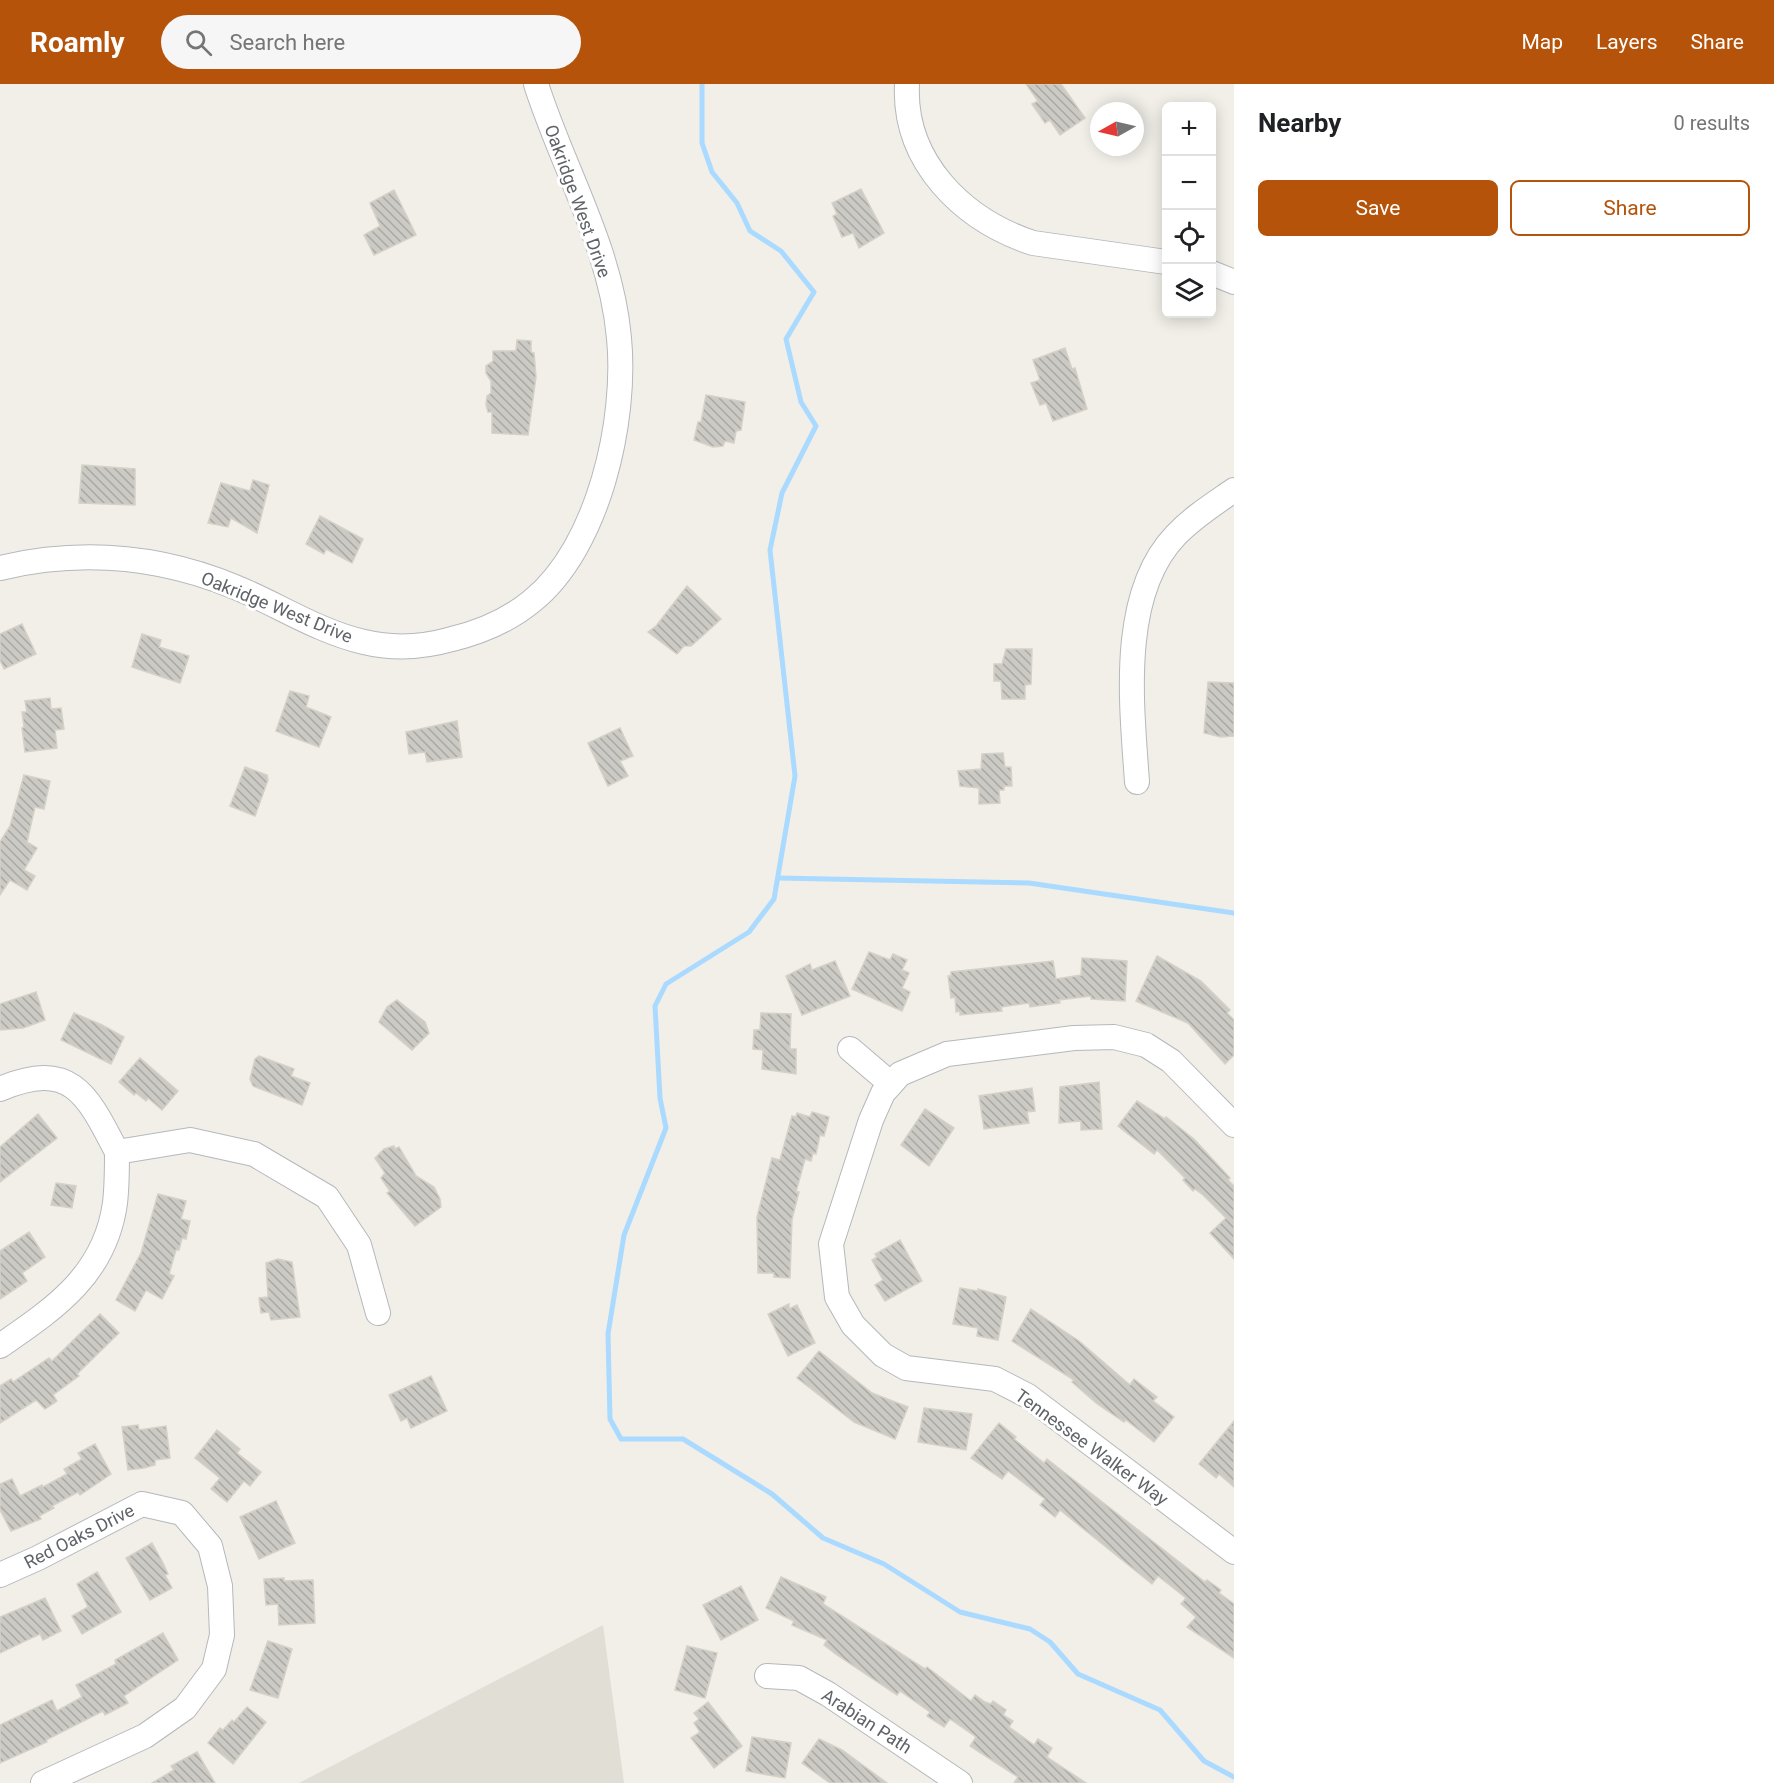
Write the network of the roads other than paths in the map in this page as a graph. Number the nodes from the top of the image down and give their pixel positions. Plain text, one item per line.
1 (536, 84) edge
2 (907, 84) edge
3 (1162, 261) edge
4 (1216, 275) edge
5 (1234, 282) edge
6 (1234, 490) edge
7 (0, 568) edge
8 (1137, 782) dead end
9 (850, 1049) dead end
10 (891, 1084) junction
11 (0, 1089) edge
12 (1234, 1125) edge
13 (117, 1152) junction
14 (378, 1313) dead end
15 (0, 1346) edge
16 (1234, 1551) edge
17 (0, 1575) edge
18 (767, 1676) dead end
19 (43, 1783) edge
20 (960, 1783) edge

1 - 7 street, Oakridge West Drive
2 - 3 street
4 - 5 street
6 - 8 street
9 - 10 street
10 - 12 street, Tennessee Walker Way
10 - 16 street, Tennessee Walker Way
11 - 13 street
13 - 14 street
13 - 15 street
17 - 19 street, Red Oaks Drive
18 - 20 street, Arabian Path

